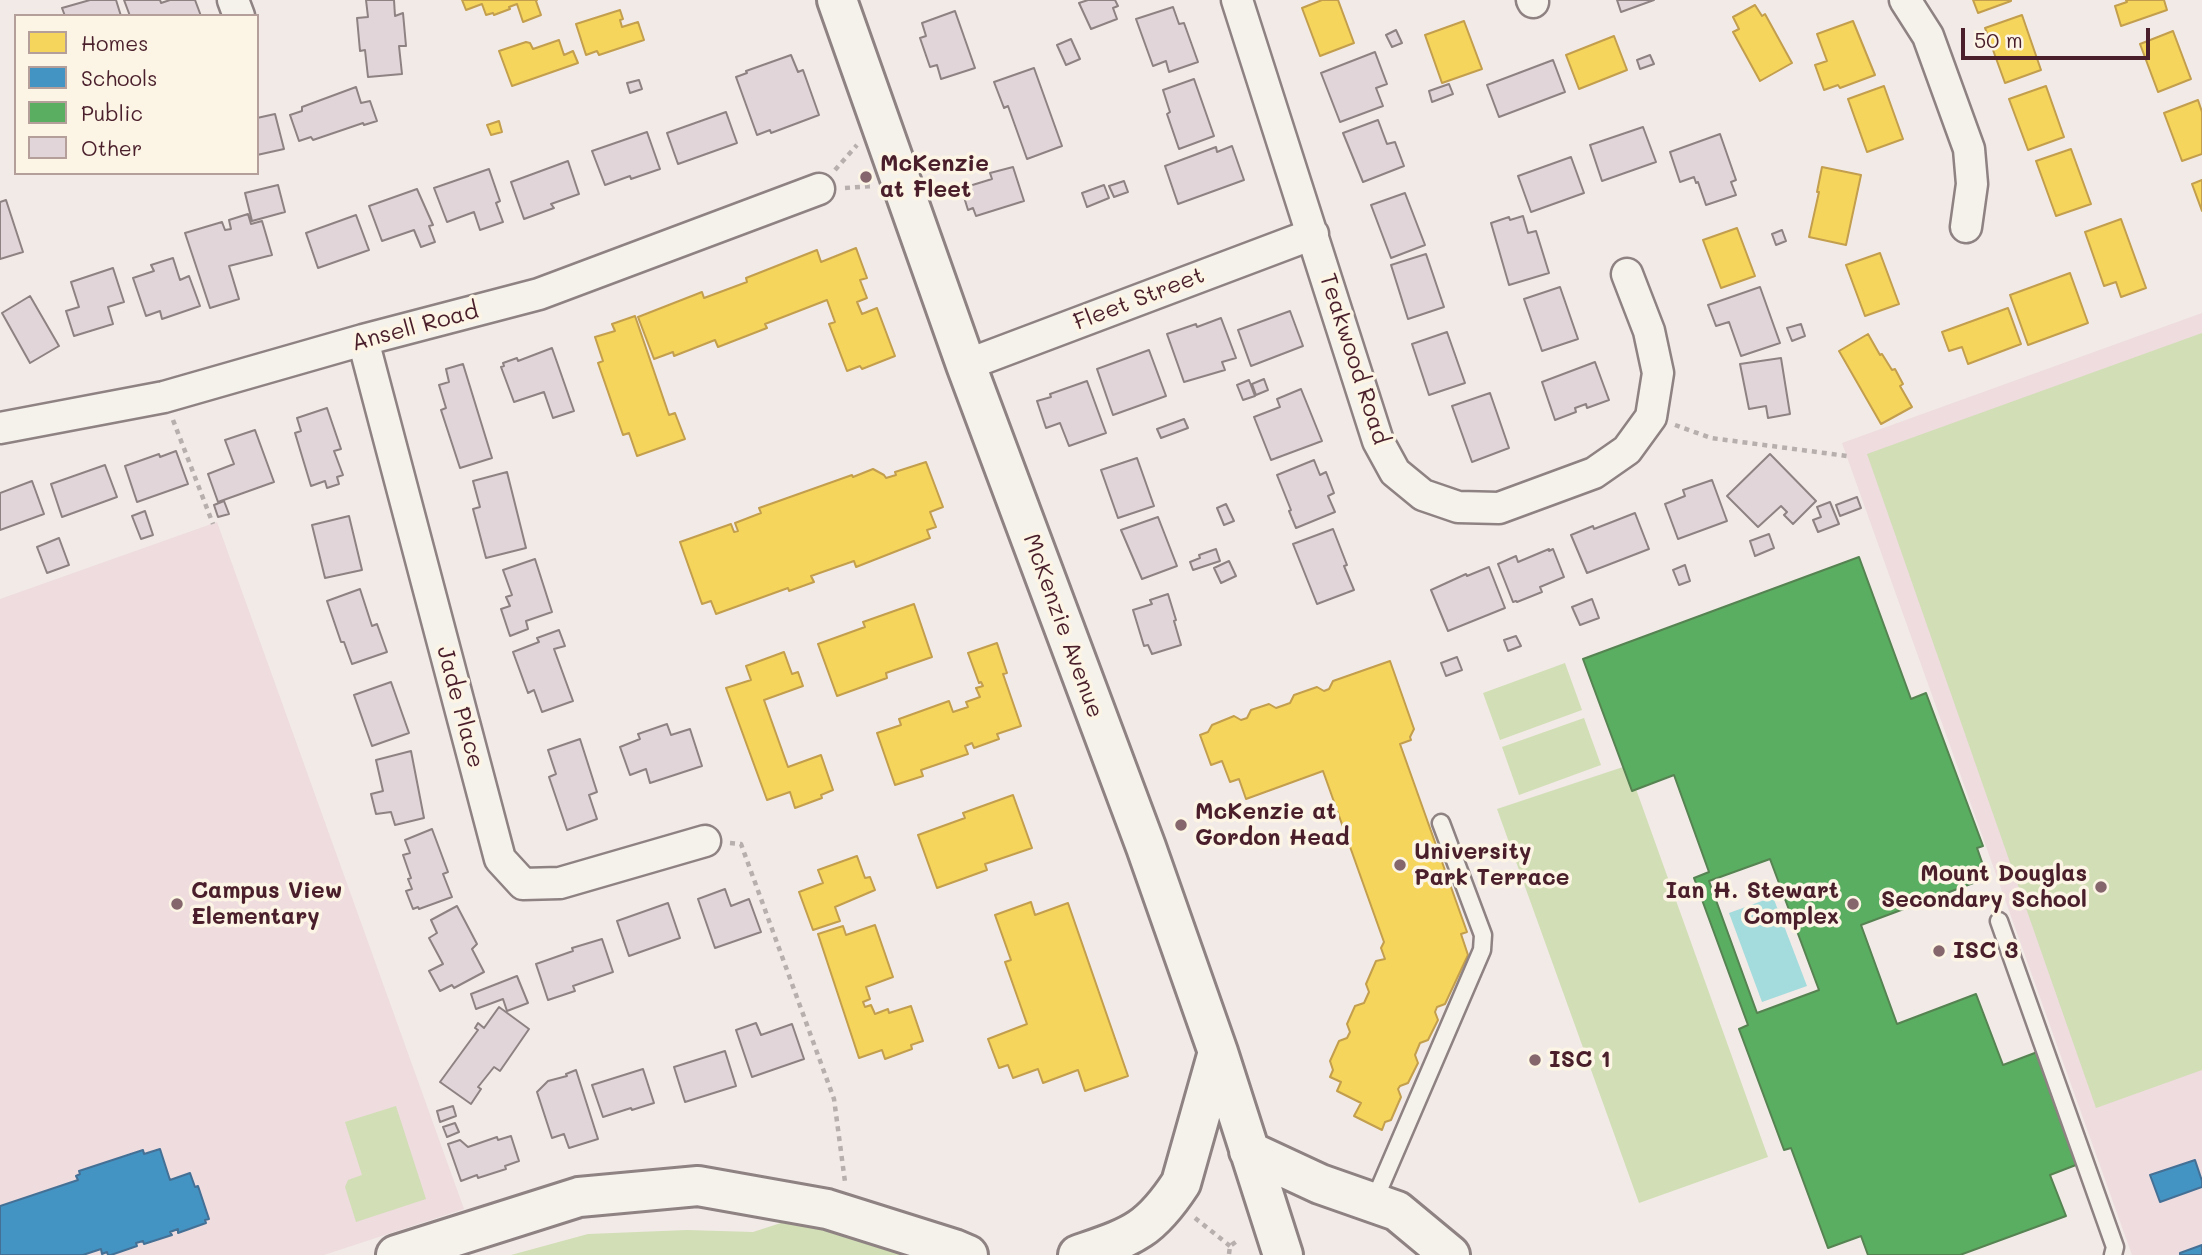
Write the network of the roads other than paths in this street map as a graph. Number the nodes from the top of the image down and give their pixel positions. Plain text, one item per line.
1 (837, 0) edge
2 (1237, 0) edge
3 (1905, 0) edge
4 (819, 189) road end
5 (1966, 226) dead end
6 (1313, 234) junction
7 (1628, 274) dead end
8 (363, 341) junction
9 (966, 365) junction
10 (0, 428) edge
11 (1441, 823) dead end
12 (705, 841) road end
13 (1999, 921) dead end
14 (1218, 1052) junction
15 (1249, 1151) junction
16 (1374, 1201) junction
17 (396, 1255) edge
18 (968, 1255) edge
19 (1079, 1255) edge
20 (1283, 1255) edge
21 (1406, 1255) edge
22 (1450, 1255) edge
23 (2113, 1255) edge

1 - 9 main road, McKenzie Avenue
2 - 6 street, Teakwood Road
3 - 5 street
4 - 8 street, Ansell Road
6 - 7 street, Teakwood Road
6 - 9 street, Fleet Street
8 - 10 street, Ansell Road
8 - 12 street, Jade Place
9 - 14 main road, McKenzie Avenue
11 - 16 lane
13 - 23 lane
14 - 15 main road, McKenzie Avenue
14 - 19 main road
15 - 16 main road
15 - 20 main road, McKenzie Avenue
16 - 22 main road
17 - 18 main road
21 - 22 main road

